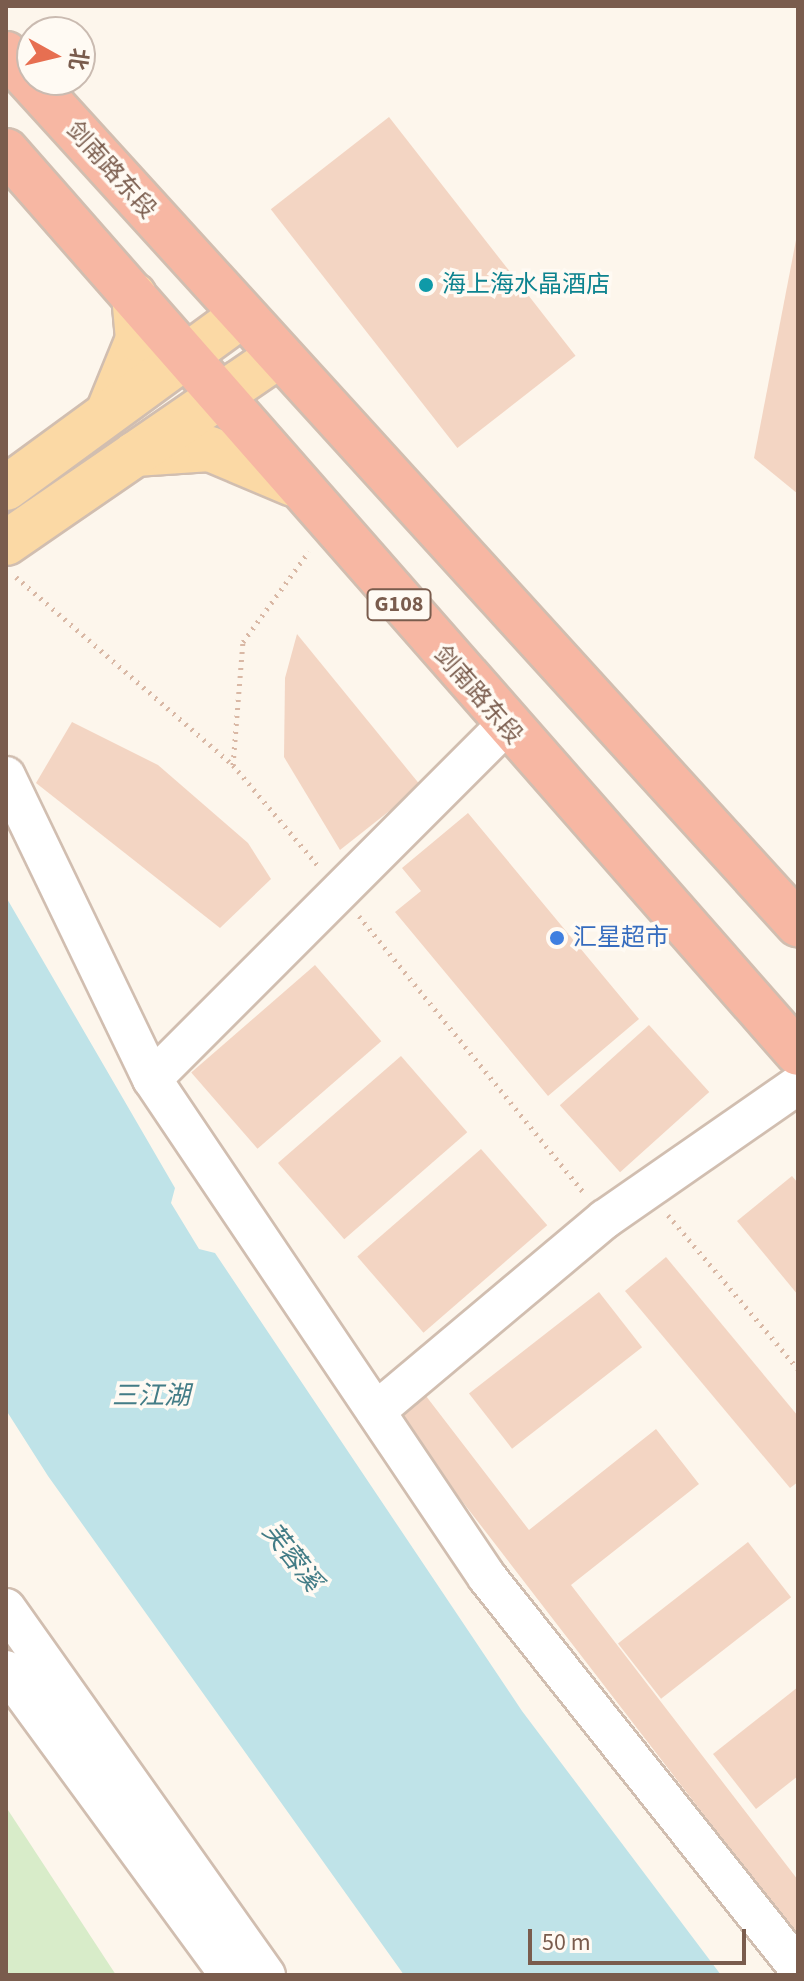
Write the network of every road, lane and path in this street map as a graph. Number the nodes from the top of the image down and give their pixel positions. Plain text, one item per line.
1 (6, 54) edge
2 (6, 151) edge
3 (134, 295) junction
4 (242, 315) junction
5 (185, 356) junction
6 (278, 356) junction
7 (217, 397) junction
8 (108, 413) junction
9 (135, 454) junction
10 (293, 484) junction
11 (6, 488) edge
12 (328, 524) junction
13 (6, 543) edge
14 (505, 726) junction
15 (233, 765) dead end
16 (6, 776) edge
17 (798, 924) edge
18 (798, 1053) edge
19 (152, 1079) junction
20 (798, 1085) edge
21 (647, 1190) junction
22 (798, 1369) edge
23 (376, 1411) junction
24 (6, 1608) edge
25 (6, 1670) edge
26 (798, 1968) edge
27 (229, 1975) edge
28 (266, 1975) edge

1 - 4 highway, 剑南路东段
2 - 3 highway, 剑南路东段 / G108
3 - 5 highway, 剑南路东段 / G108
3 - 8 main road
4 - 5 main road
4 - 6 highway, 剑南路东段
5 - 7 highway, 剑南路东段 / G108
5 - 8 main road
6 - 7 main road
6 - 17 highway, 剑南路东段
7 - 9 main road
7 - 10 highway, 剑南路东段 / G108
8 - 11 main road
9 - 10 main road
9 - 13 main road
10 - 12 highway, 剑南路东段 / G108
12 - 14 highway, 剑南路东段 / G108
12 - 15 path
14 - 18 highway, 剑南路东段 / G108
14 - 19 street
16 - 19 street
19 - 23 street
20 - 21 street
21 - 22 path
21 - 23 street
23 - 26 street
24 - 28 street
25 - 27 street

